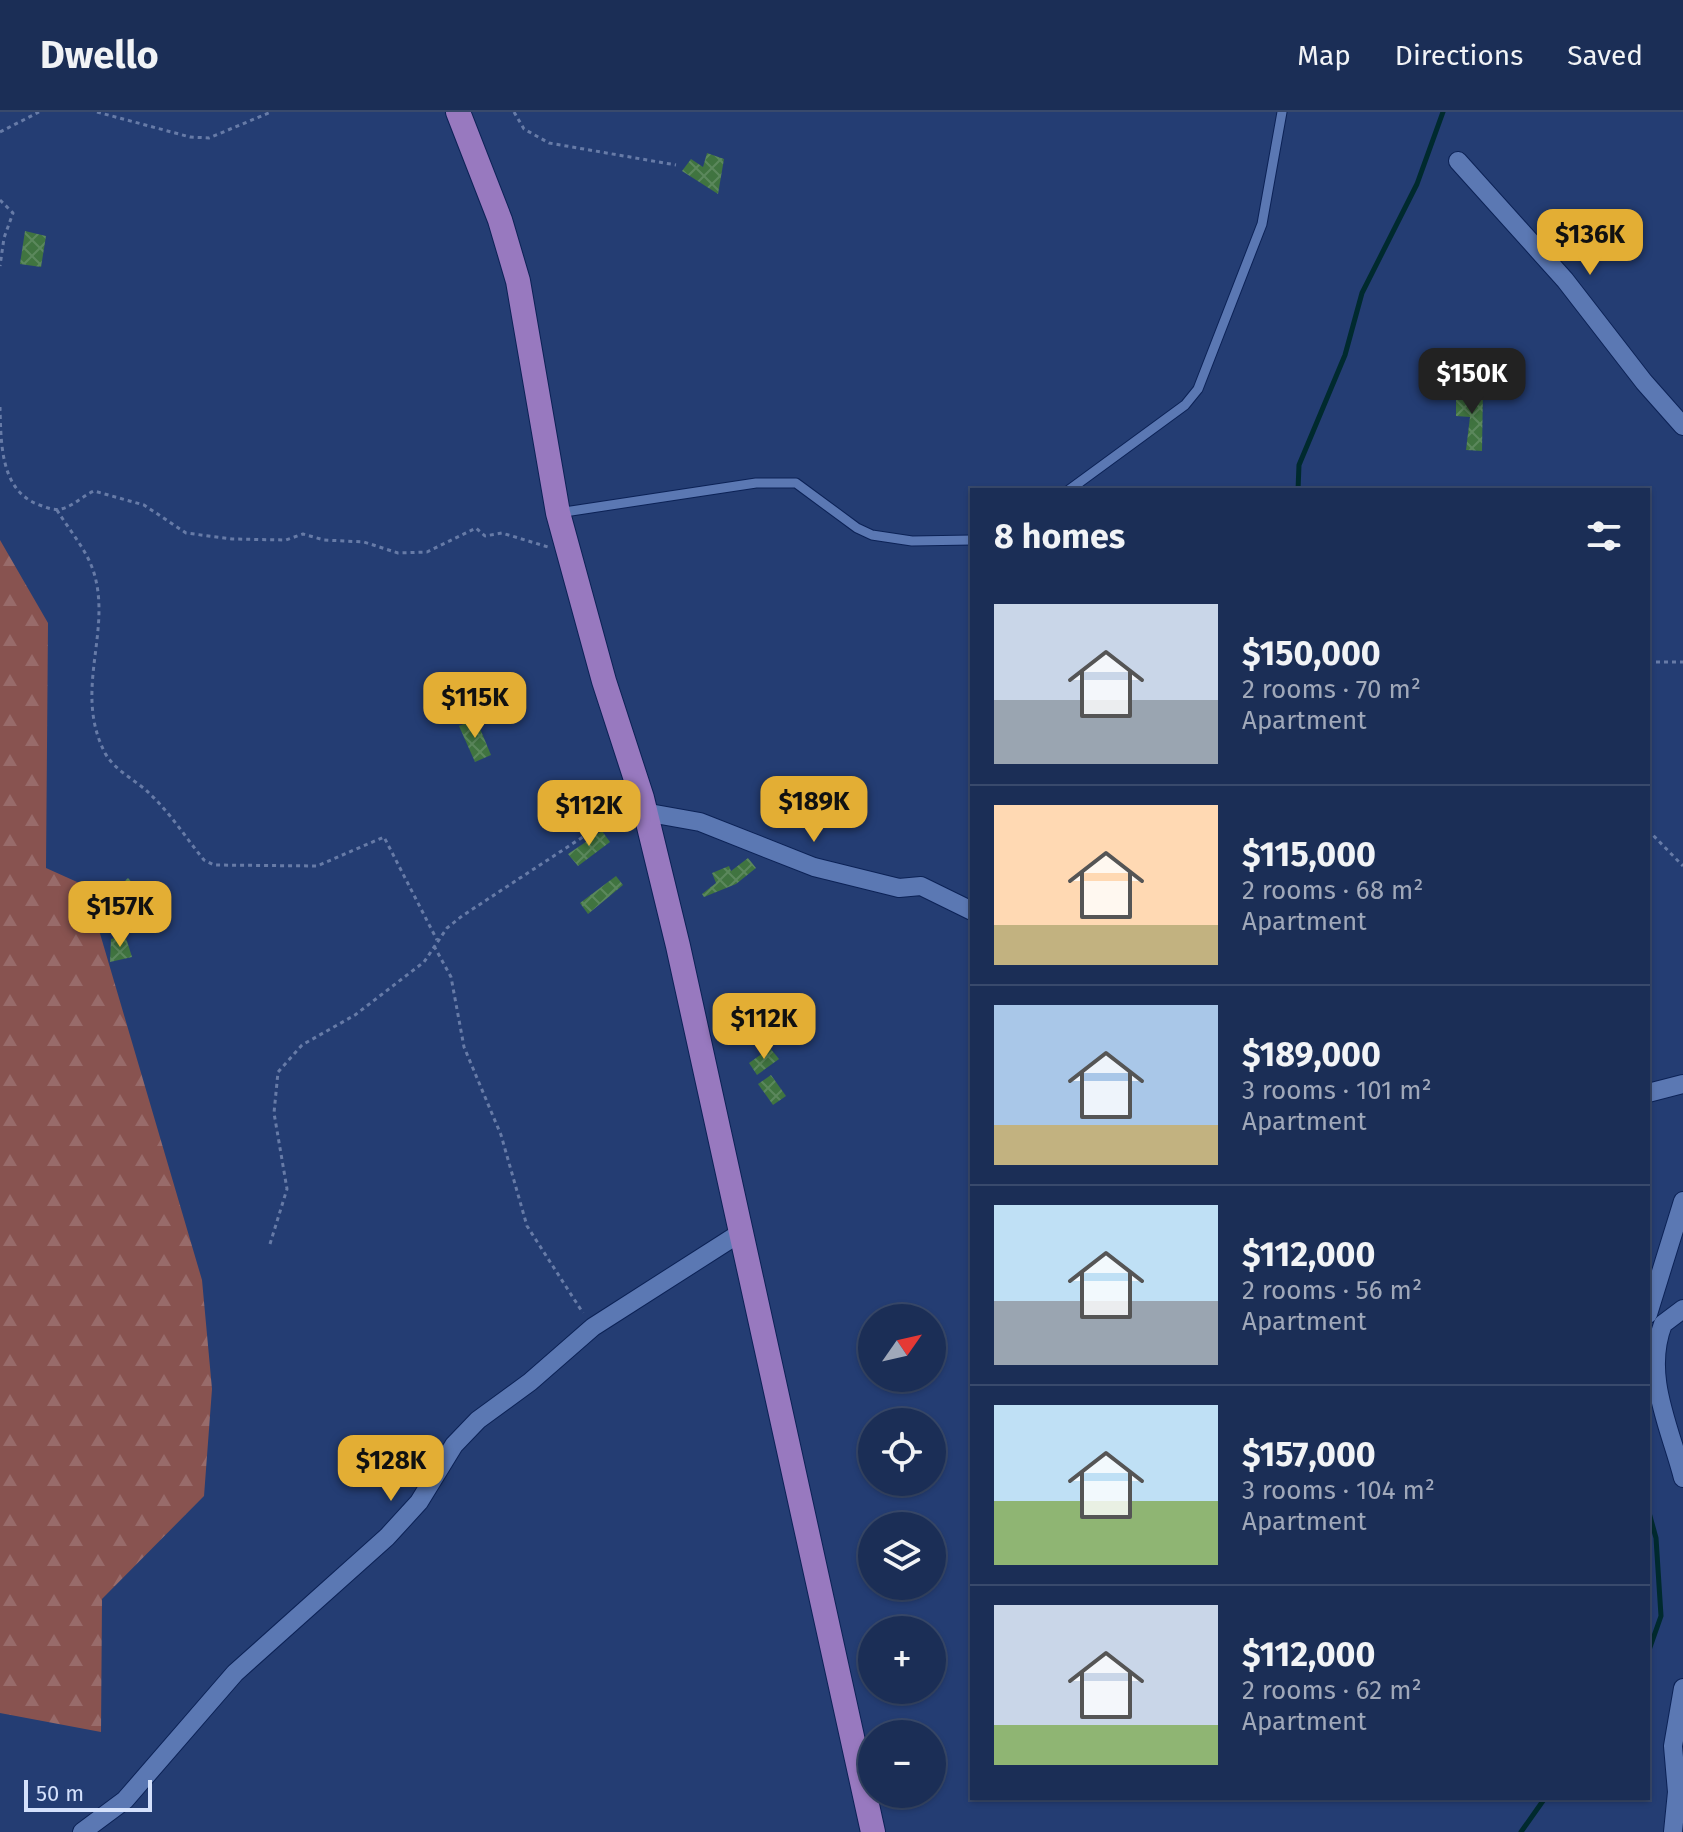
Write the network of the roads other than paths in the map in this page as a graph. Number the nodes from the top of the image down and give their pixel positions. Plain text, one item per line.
1 (458, 112) edge
2 (1282, 112) edge
3 (1458, 161) dead end
4 (1683, 426) edge
5 (1072, 488) edge
6 (558, 513) junction
7 (970, 540) edge
8 (643, 805) junction
9 (970, 910) edge
10 (1683, 1084) edge
11 (1650, 1092) edge
12 (1683, 1201) edge
13 (740, 1233) junction
14 (1650, 1308) edge
15 (1683, 1309) edge
16 (1650, 1355) edge
17 (1654, 1372) junction
18 (1683, 1478) edge
19 (1683, 1688) edge
20 (82, 1832) edge
21 (873, 1832) edge
22 (1673, 1832) edge

1 - 6 main road
2 - 5 lane
3 - 4 street
6 - 7 lane
6 - 8 main road
8 - 9 street
8 - 13 main road
10 - 11 street
12 - 14 street
13 - 20 street
13 - 21 main road
15 - 17 street
16 - 17 street
17 - 18 street
19 - 22 street

